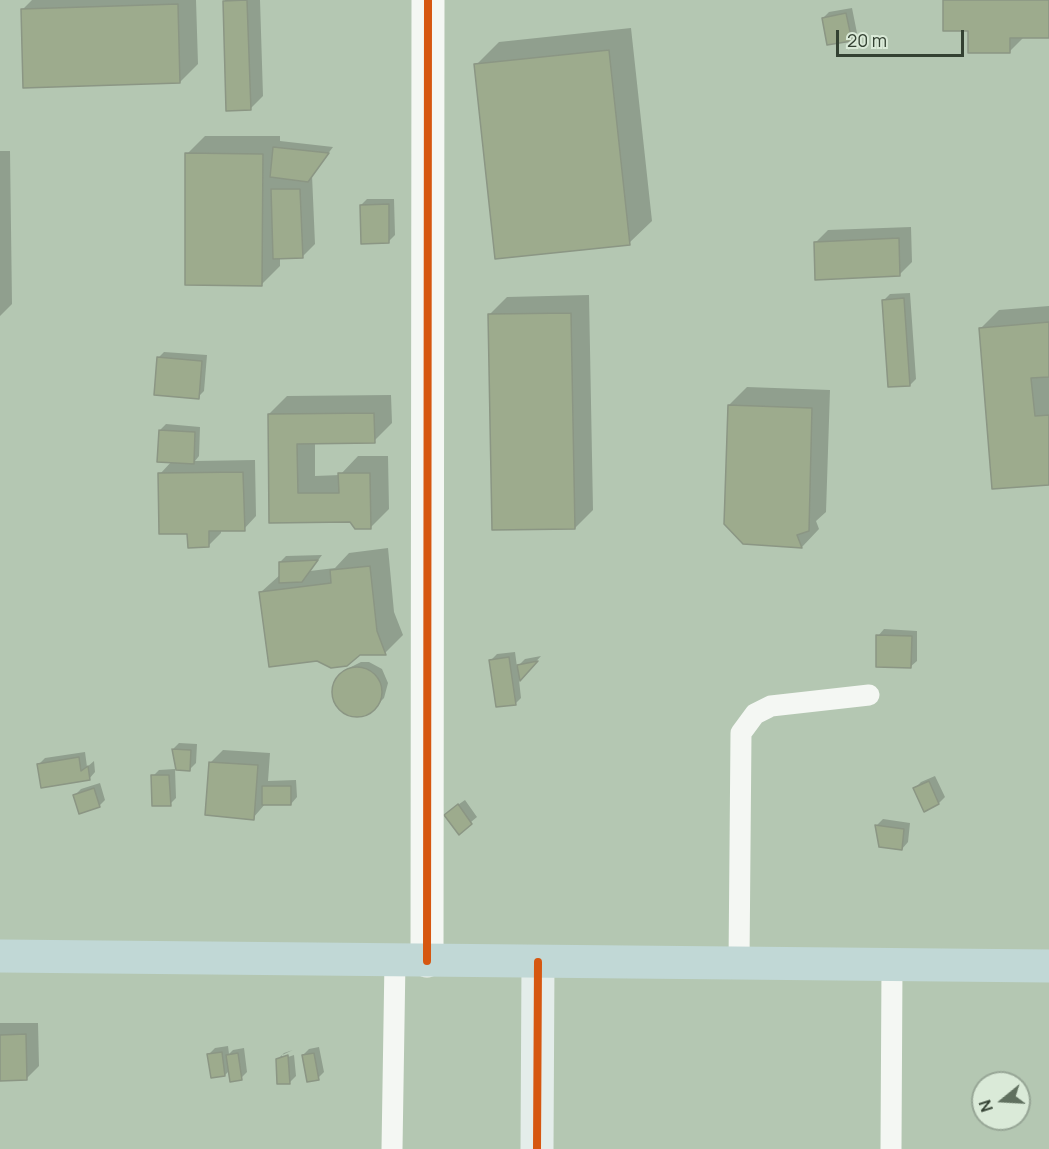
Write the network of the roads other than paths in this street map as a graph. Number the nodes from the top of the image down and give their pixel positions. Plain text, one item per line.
1 (428, 0) edge
2 (868, 695) dead end
3 (0, 956) edge
4 (394, 960) junction
5 (427, 961) junction
6 (538, 962) junction
7 (739, 964) junction
8 (892, 965) junction
9 (1049, 966) edge
10 (392, 1149) edge
11 (537, 1149) edge
12 (891, 1149) edge

1 - 5 street
2 - 7 lane
3 - 4 highway
4 - 5 highway
4 - 10 lane
5 - 6 highway
6 - 7 highway
6 - 11 street
7 - 8 highway
8 - 9 highway
8 - 12 lane

